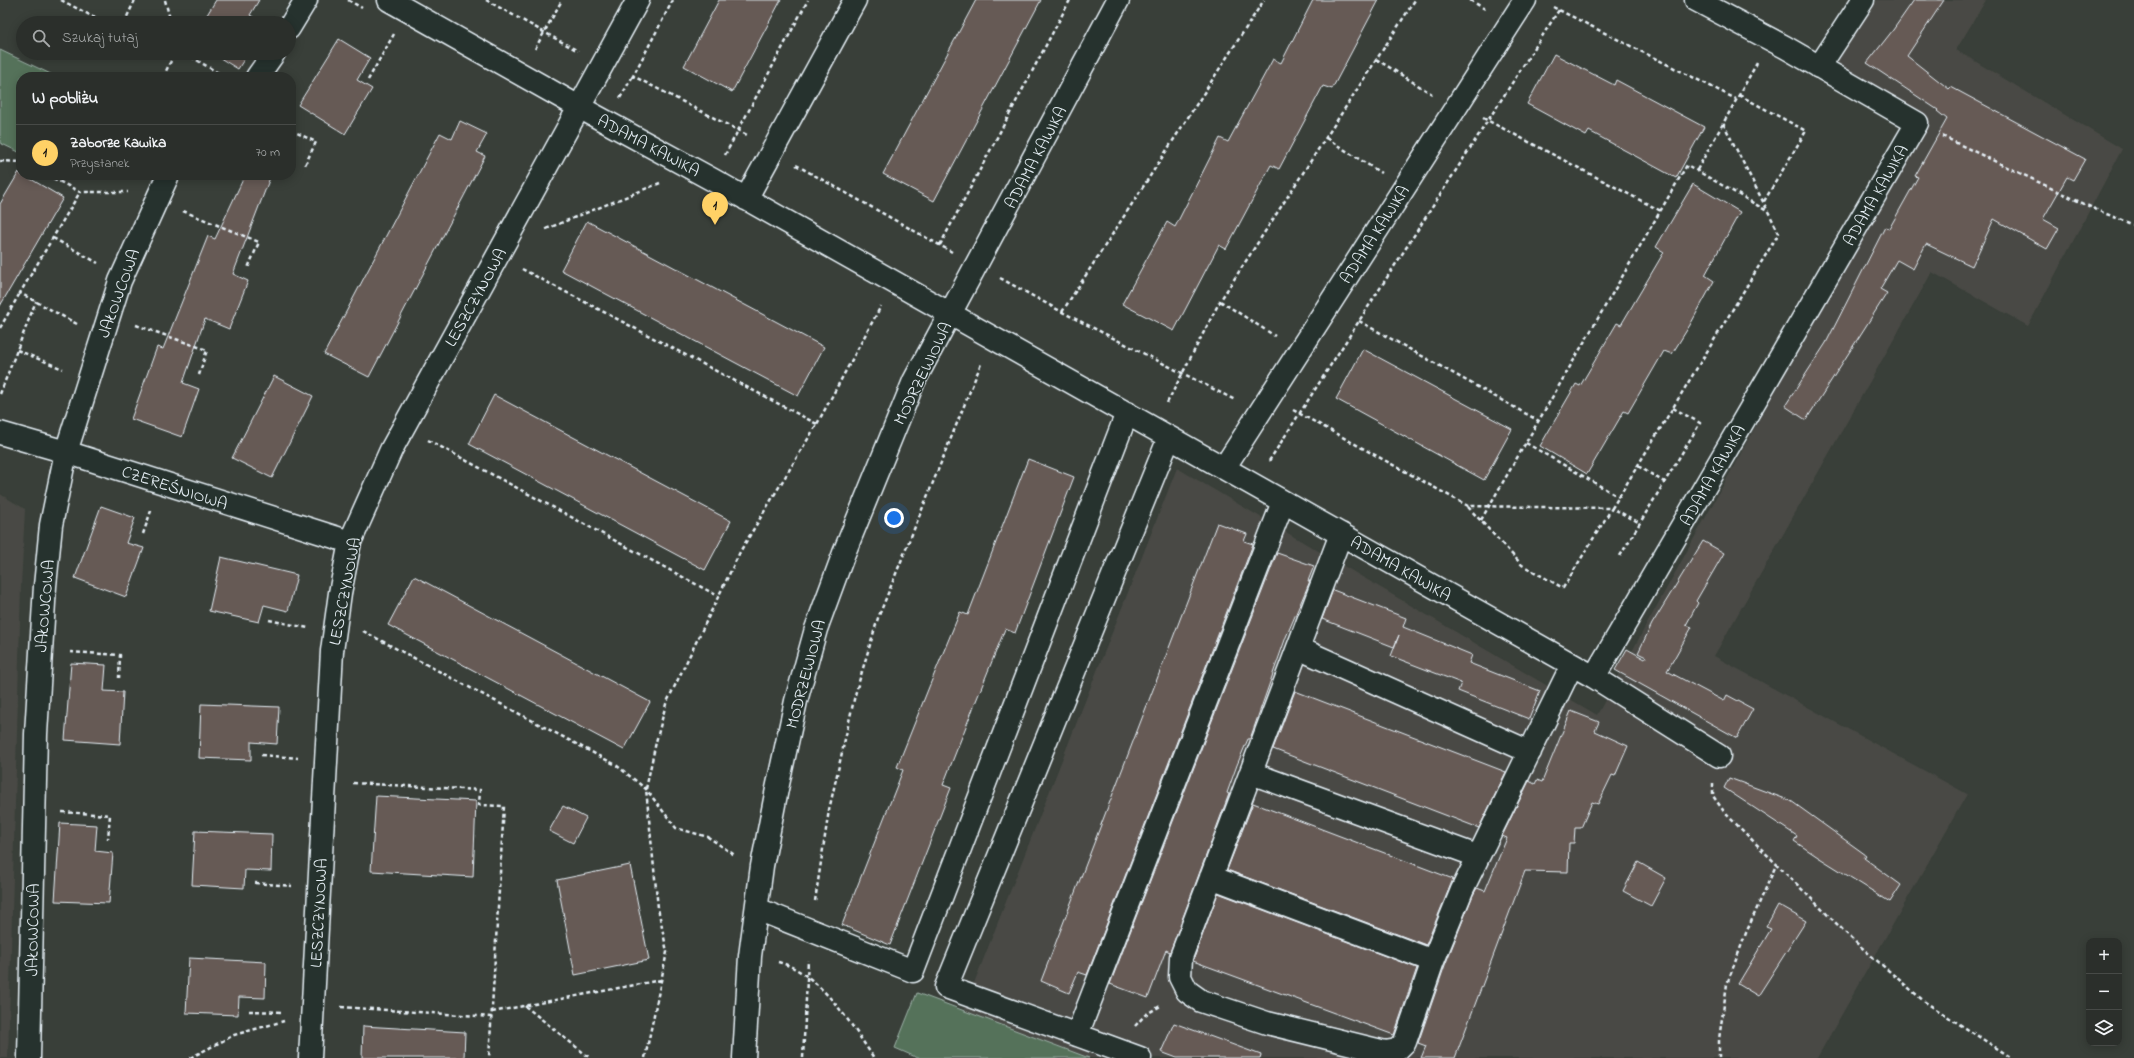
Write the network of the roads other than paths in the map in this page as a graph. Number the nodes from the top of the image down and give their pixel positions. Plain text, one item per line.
1 (306, 0) edge
2 (390, 0) edge
3 (638, 0) edge
4 (854, 0) edge
5 (1118, 0) edge
6 (1525, 0) edge
7 (1696, 0) edge
8 (1863, 0) edge
9 (296, 16) edge
10 (269, 60) edge
11 (1819, 67) junction
12 (261, 72) edge
13 (579, 107) junction
14 (166, 180) edge
15 (746, 199) junction
16 (951, 314) junction
17 (1127, 413) junction
18 (0, 433) edge
19 (1170, 438) junction
20 (66, 452) junction
21 (1224, 468) junction
22 (1283, 502) junction
23 (1341, 534) junction
24 (350, 542) junction
25 (1298, 648) junction
26 (1572, 665) junction
27 (1594, 677) junction
28 (1530, 752) junction
29 (1719, 756) road end
30 (1251, 773) junction
31 (1477, 856) junction
32 (1211, 877) junction
33 (756, 909) junction
34 (1433, 961) junction
35 (1077, 1035) junction
36 (1131, 1055) edge
37 (29, 1058) edge
38 (310, 1058) edge
39 (744, 1058) edge

1 - 9 street
2 - 13 street, ADAMA KAWIKA
3 - 13 street, LESZCZYNOWA
4 - 15 street
5 - 16 street, ADAMA KAWIKA
6 - 21 street, ADAMA KAWIKA
7 - 11 street
8 - 11 street
10 - 12 street
11 - 27 street, ADAMA KAWIKA
13 - 15 street, ADAMA KAWIKA
13 - 24 street, LESZCZYNOWA
14 - 20 street, JAŁOWCOWA
15 - 16 street, ADAMA KAWIKA
16 - 17 street, ADAMA KAWIKA
16 - 33 street, MODRZEWIOWA
17 - 19 street, ADAMA KAWIKA
17 - 33 street
18 - 20 street, CZEREŚNIOWA
19 - 21 street, ADAMA KAWIKA
19 - 35 street
20 - 24 street, CZEREŚNIOWA
20 - 37 street, JAŁOWCOWA
21 - 22 street, ADAMA KAWIKA
22 - 23 street, ADAMA KAWIKA
22 - 35 street
23 - 25 street
23 - 26 street, ADAMA KAWIKA
24 - 38 street, LESZCZYNOWA
25 - 28 street
25 - 30 street
26 - 27 street, ADAMA KAWIKA
26 - 28 street
27 - 29 street
28 - 31 street
30 - 31 street
30 - 32 street
31 - 34 street
32 - 34 street
32 - 34 street
33 - 39 street, MODRZEWIOWA
35 - 36 street

